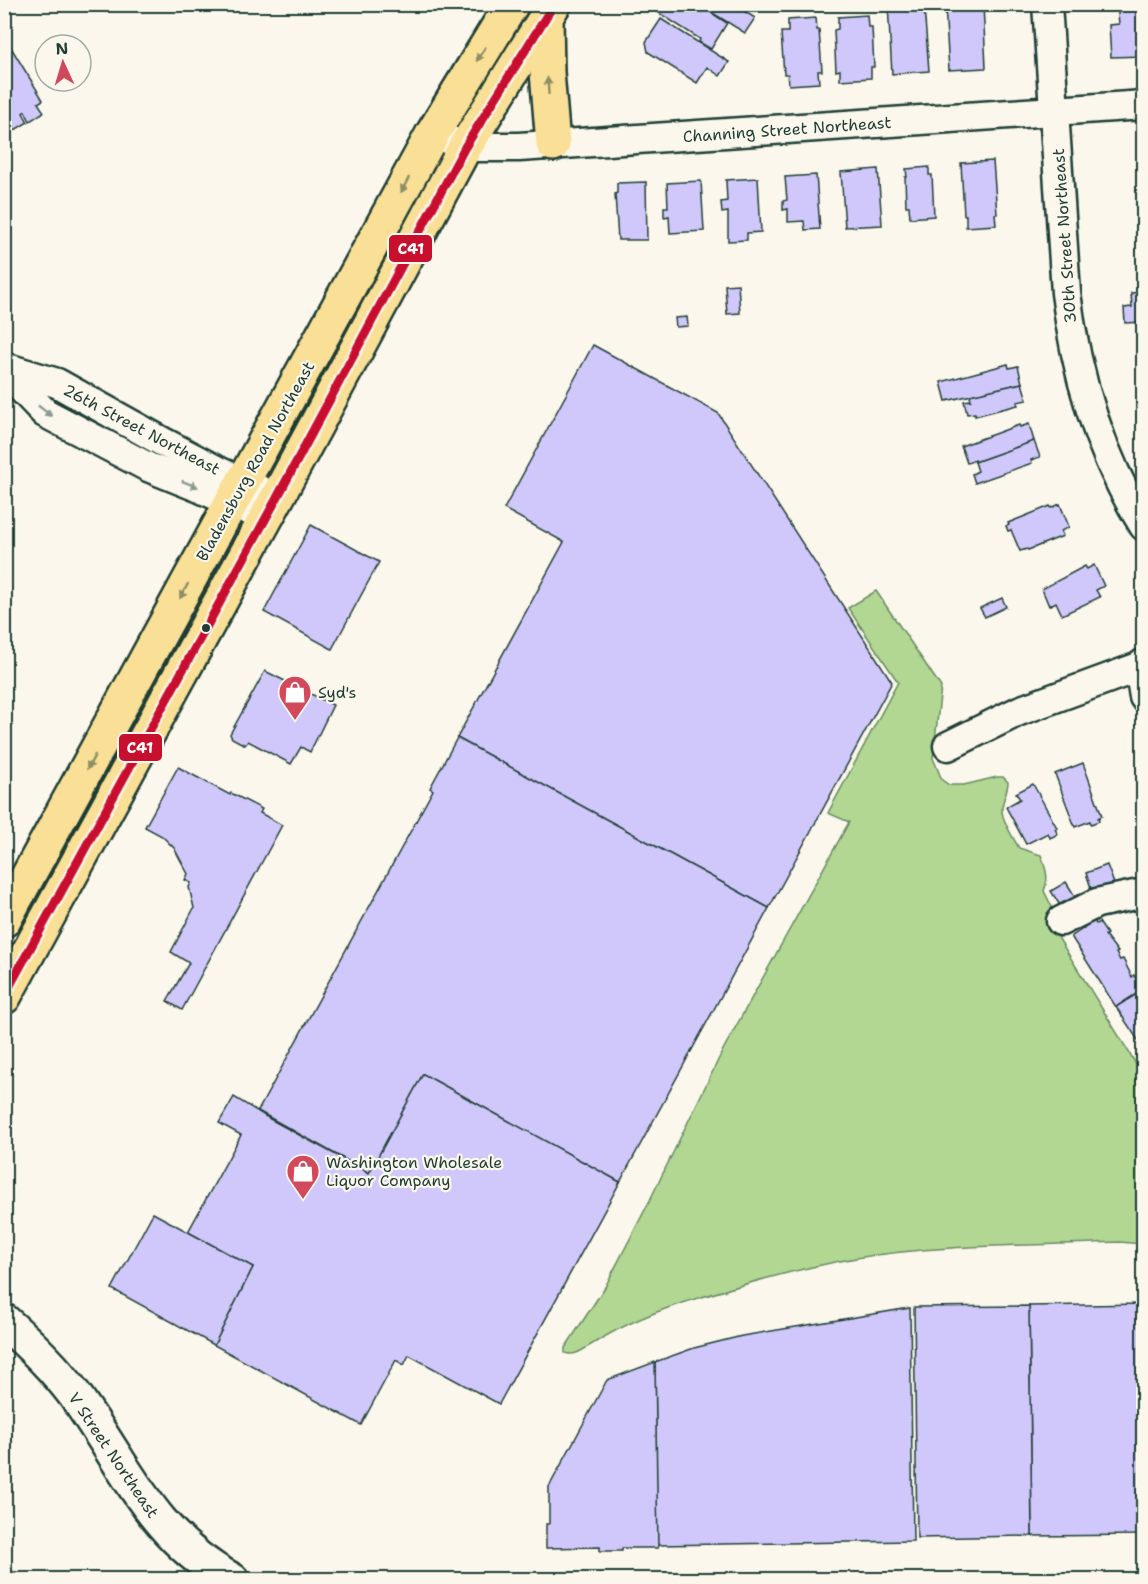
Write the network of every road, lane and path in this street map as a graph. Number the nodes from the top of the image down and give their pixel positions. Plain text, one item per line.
1 (512, 4) edge
2 (1047, 4) edge
3 (550, 11) edge
4 (1143, 105) edge
5 (1055, 111) junction
6 (432, 133) junction
7 (553, 144) junction
8 (465, 147) junction
9 (4, 368) edge
10 (238, 492) junction
11 (271, 508) junction
12 (1143, 526) edge
13 (1142, 666) edge
14 (1143, 697) edge
15 (948, 746) dead end
16 (67, 806) junction
17 (99, 823) junction
18 (1143, 893) edge
19 (4, 921) edge
20 (1061, 921) dead end
21 (4, 997) edge
22 (4, 1321) edge
23 (232, 1580) edge

1 -> 6 main road, Bladensburg Road Northeast
2 - 5 street, 30th Street Northeast
7 -> 3 main road
3 - 8 main road
4 - 5 street, Channing Street Northeast
5 - 7 street, Channing Street Northeast
5 - 12 street, 30th Street Northeast
6 - 8 street, Channing Street Northeast
6 -> 10 main road, Bladensburg Road Northeast
7 - 8 street, Channing Street Northeast
8 - 11 main road
9 - 10 street, 26th Street Northeast
10 - 11 street, 26th Street Northeast
10 -> 16 main road, Bladensburg Road Northeast
11 - 17 main road
13 - 14 street
13 - 15 street
16 - 17 main road
16 - 19 main road, Bladensburg Road Northeast
17 - 21 main road
18 - 20 street
22 - 23 street, V Street Northeast

